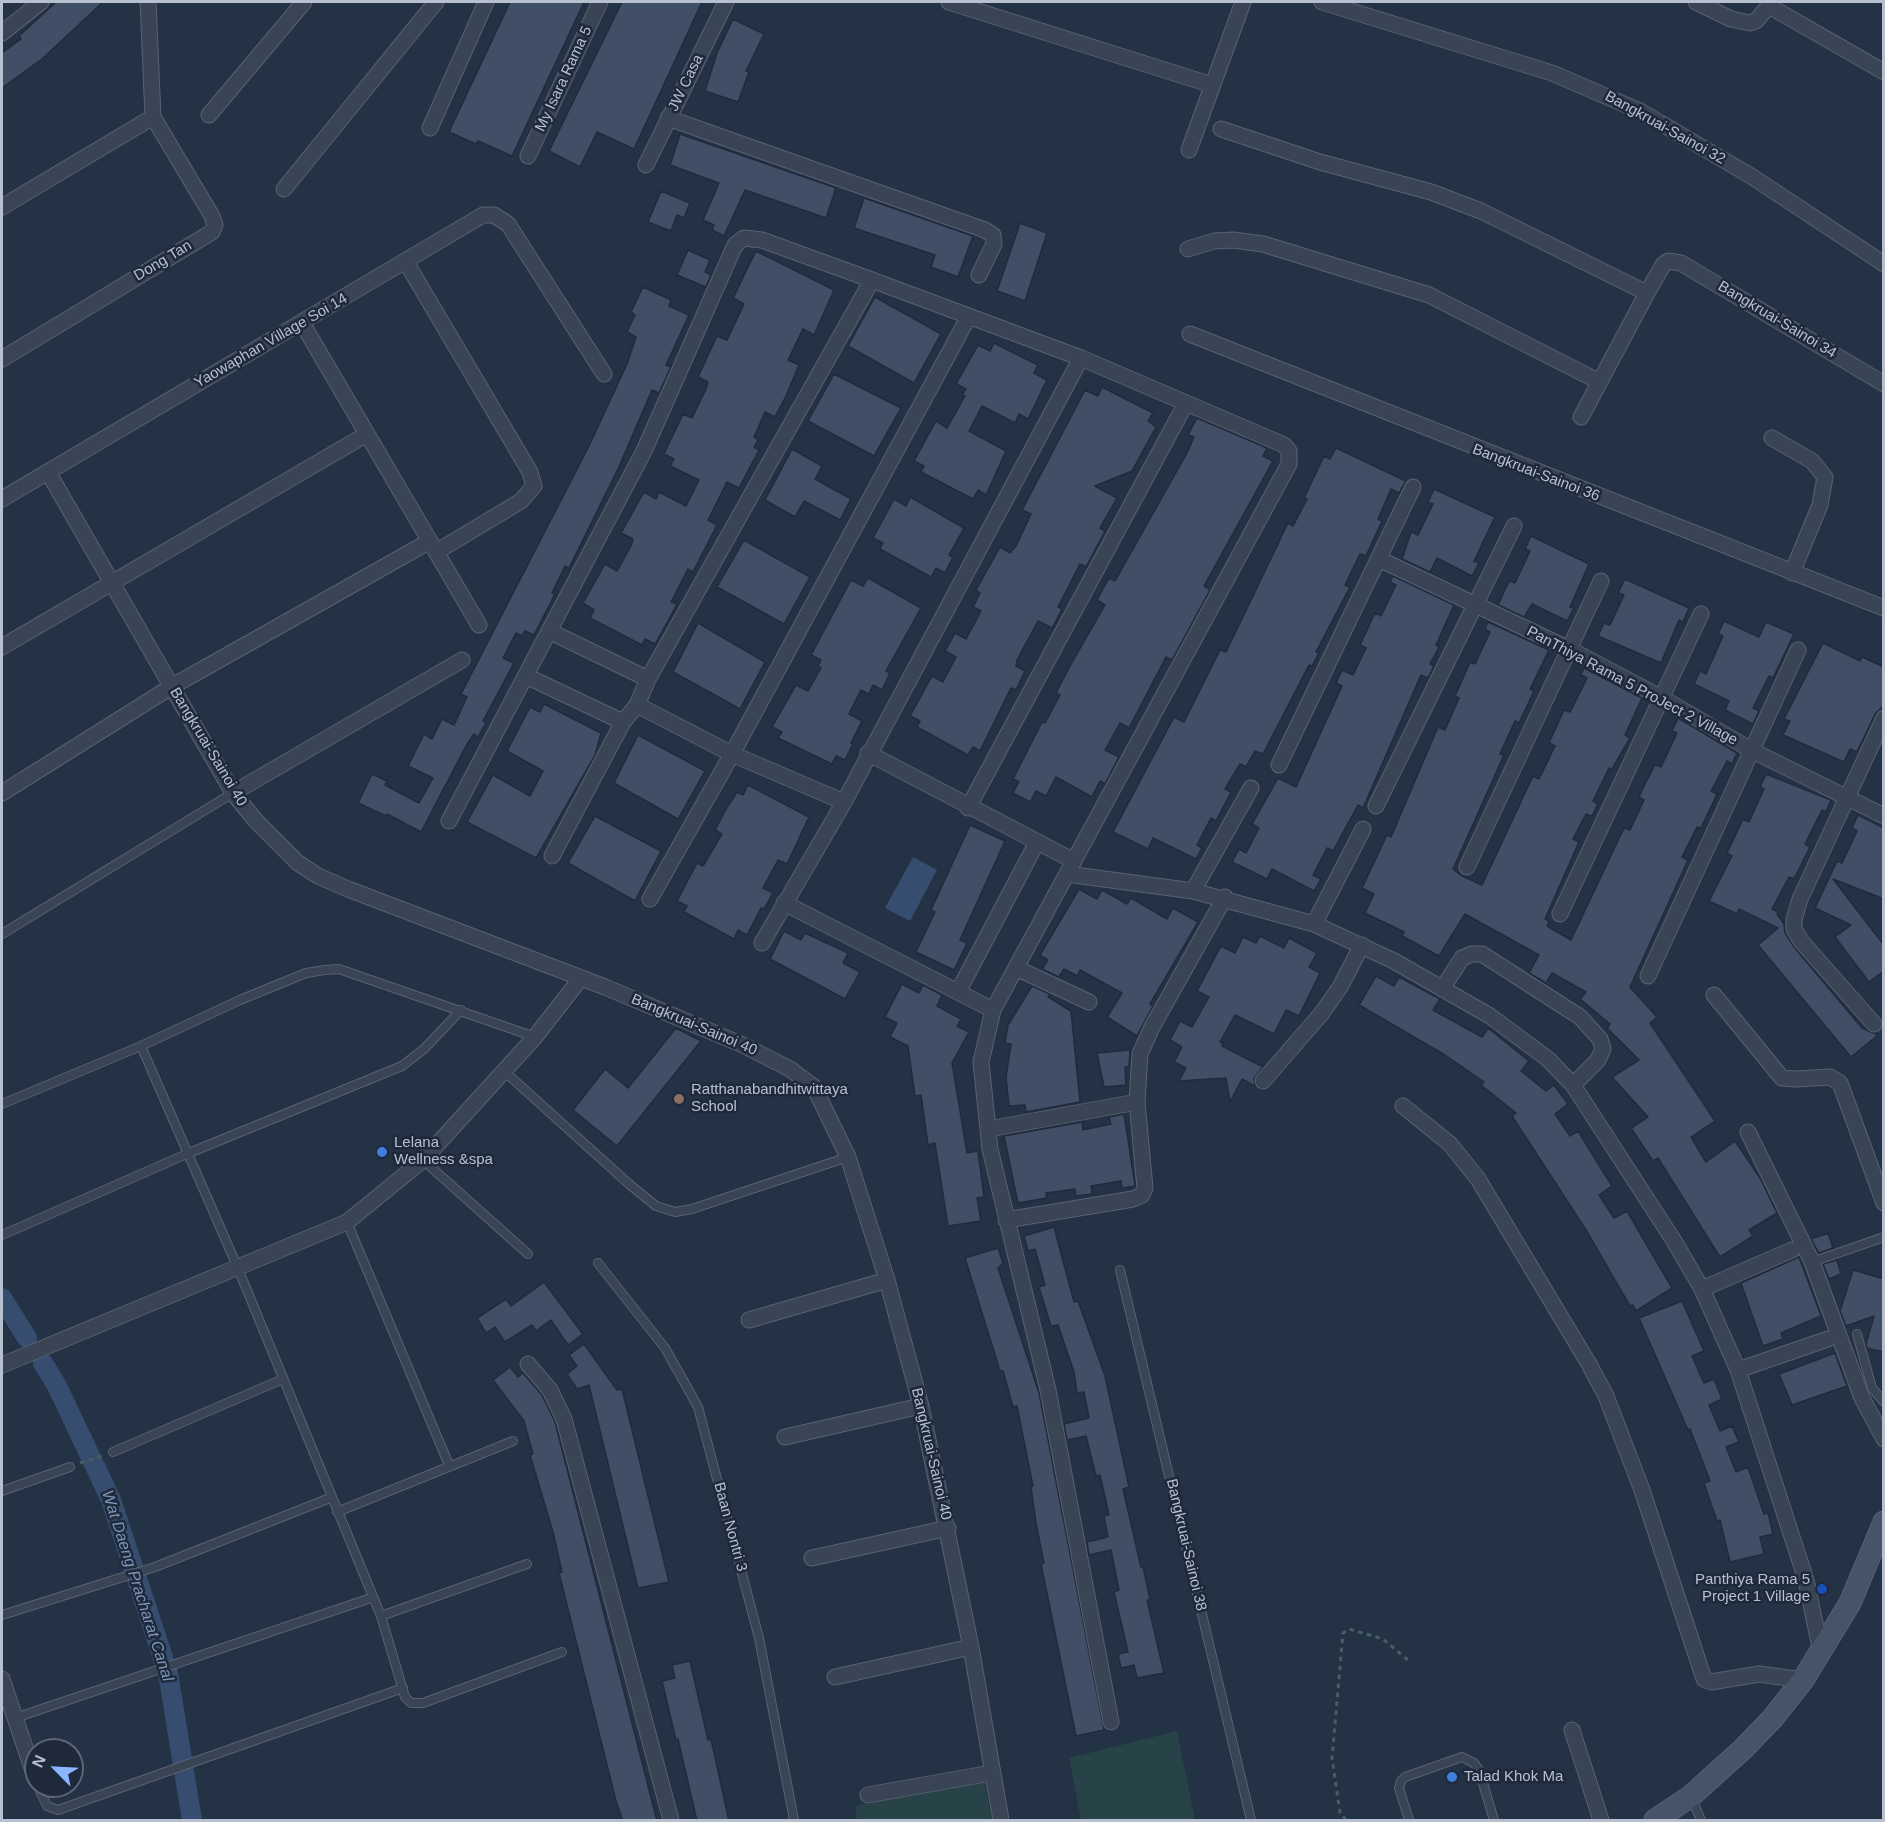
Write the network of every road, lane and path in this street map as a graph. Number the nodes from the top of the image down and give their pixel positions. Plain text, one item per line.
1 (41, 2) edge
2 (148, 2) edge
3 (304, 2) edge
4 (436, 2) edge
5 (486, 2) edge
6 (600, 2) edge
7 (726, 2) edge
8 (949, 2) edge
9 (1243, 2) edge
10 (1322, 2) edge
11 (1696, 2) edge
12 (1771, 4) edge
13 (2, 33) edge
14 (1884, 72) edge
15 (1212, 86) junction
16 (209, 115) dead end
17 (153, 117) junction
18 (669, 118) junction
19 (430, 128) dead end
20 (1221, 129) dead end
21 (1189, 150) dead end
22 (528, 156) dead end
23 (646, 165) dead end
24 (284, 189) dead end
25 (2, 207) edge
26 (1188, 249) dead end
27 (406, 262) junction
28 (1884, 264) edge
29 (979, 275) dead end
30 (872, 279) junction
31 (1647, 293) junction
32 (969, 316) junction
33 (302, 323) junction
34 (1190, 334) dead end
35 (1081, 358) junction
36 (2, 359) edge
37 (604, 374) dead end
38 (1598, 381) junction
39 (1884, 384) edge
40 (1186, 403) junction
41 (1581, 417) dead end
42 (367, 434) junction
43 (1772, 438) dead end
44 (48, 472) junction
45 (1413, 487) dead end
46 (2, 499) edge
47 (1514, 526) dead end
48 (433, 547) junction
49 (1379, 559) junction
50 (1792, 573) junction
51 (1601, 581) dead end
52 (111, 583) junction
53 (1476, 604) junction
54 (1884, 608) edge
55 (1701, 614) dead end
56 (479, 625) dead end
57 (551, 632) junction
58 (2, 647) edge
59 (1569, 649) junction
60 (1798, 650) dead end
61 (462, 660) dead end
62 (526, 676) junction
63 (648, 679) junction
64 (171, 687) junction
65 (1662, 698) junction
66 (637, 705) junction
67 (1884, 718) edge
68 (623, 722) junction
69 (1753, 751) junction
70 (868, 753) junction
71 (732, 754) junction
72 (1279, 765) dead end
73 (1251, 788) dead end
74 (2, 793) edge
75 (233, 793) junction
76 (1848, 798) junction
77 (844, 802) junction
78 (1376, 806) dead end
79 (968, 808) junction
80 (1884, 816) edge
81 (449, 820) dead end
82 (1363, 829) dead end
83 (1037, 842) junction
84 (552, 856) dead end
85 (1070, 867) junction
86 (1467, 867) dead end
87 (1193, 891) junction
88 (1225, 897) junction
89 (650, 899) dead end
90 (784, 903) junction
91 (1560, 914) dead end
92 (1314, 924) junction
93 (2, 934) edge
94 (762, 943) dead end
95 (1362, 945) junction
96 (1016, 969) junction
97 (1648, 976) dead end
98 (581, 978) junction
99 (1442, 989) junction
100 (958, 992) junction
101 (1714, 995) dead end
102 (1089, 1002) dead end
103 (461, 1010) junction
104 (993, 1010) junction
105 (1874, 1024) dead end
106 (535, 1037) junction
107 (141, 1046) junction
108 (504, 1071) junction
109 (1263, 1081) dead end
110 (1573, 1085) junction
111 (1137, 1102) junction
112 (2, 1104) edge
113 (1403, 1106) dead end
114 (989, 1129) junction
115 (1748, 1132) dead end
116 (189, 1153) junction
117 (848, 1157) junction
118 (423, 1160) junction
119 (1884, 1203) edge
120 (1006, 1220) junction
121 (347, 1222) junction
122 (2, 1235) edge
123 (1884, 1237) edge
124 (1792, 1251) dead end
125 (528, 1254) dead end
126 (1812, 1262) junction
127 (598, 1263) dead end
128 (237, 1266) junction
129 (1120, 1270) dead end
130 (887, 1280) junction
131 (1702, 1288) junction
132 (748, 1320) dead end
133 (1857, 1334) dead end
134 (1828, 1339) dead end
135 (528, 1364) dead end
136 (2, 1365) edge
137 (1738, 1370) junction
138 (283, 1379) junction
139 (1884, 1402) edge
140 (921, 1406) junction
141 (785, 1437) dead end
142 (1884, 1439) edge
143 (513, 1441) dead end
144 (113, 1452) joint
145 (449, 1465) junction
146 (70, 1467) joint
147 (2, 1491) edge
148 (330, 1498) junction
149 (337, 1512) junction
150 (1884, 1522) edge
151 (948, 1528) junction
152 (812, 1558) dead end
153 (527, 1564) dead end
154 (371, 1598) junction
155 (2, 1615) edge
156 (381, 1616) junction
157 (971, 1647) junction
158 (562, 1652) dead end
159 (1821, 1652) junction
160 (1407, 1660) dead end
161 (835, 1677) dead end
162 (2, 1679) edge
163 (1803, 1680) junction
164 (403, 1688) junction
165 (15, 1718) junction
166 (1111, 1722) dead end
167 (1572, 1730) dead end
168 (24, 1745) edge
169 (991, 1773) junction
170 (868, 1795) dead end
171 (1691, 1796) junction
172 (43, 1798) edge
173 (671, 1821) edge
174 (794, 1821) edge
175 (1001, 1821) edge
176 (1251, 1821) edge
177 (1346, 1821) edge
178 (1409, 1821) edge
179 (1494, 1821) edge
180 (1601, 1821) edge
181 (1655, 1821) edge
182 (1701, 1821) edge

1 - 13 street
2 - 17 street, Dong Tan
3 - 16 street
4 - 24 street
5 - 19 street
6 - 22 street, My Isara Rama 5
7 - 18 street, JW Casa
8 - 15 street
9 - 15 street
10 - 28 street, Bangkruai-Sainoi 32
11 - 12 street
12 - 14 street
15 - 21 street
17 - 25 street
17 - 36 street, Dong Tan
18 - 23 street, JW Casa
18 - 29 street
20 - 31 street
26 - 38 street
27 - 33 street, Yaowaphan Village Soi 14
27 - 37 street, Yaowaphan Village Soi 14
27 - 48 street
30 - 32 street
30 - 57 street
30 - 63 street
31 - 38 street
31 - 39 street, Bangkruai-Sainoi 34
32 - 35 street
32 - 71 street
33 - 42 street
33 - 44 street, Yaowaphan Village Soi 14
34 - 50 street, Bangkruai-Sainoi 36
35 - 40 street
35 - 70 street
38 - 41 street
40 - 79 street
40 - 85 street
42 - 48 street
42 - 52 street
43 - 50 street
44 - 46 street, Yaowaphan Village Soi 14
44 - 52 street, Bangkruai-Sainoi 40
45 - 49 street
47 - 53 street
48 - 56 street
48 - 64 street
49 - 53 street, PanThiya Rama 5 ProJect 2 Village
49 - 72 street
50 - 54 street, Bangkruai-Sainoi 36
51 - 59 street
52 - 58 street
52 - 64 street, Bangkruai-Sainoi 40
53 - 59 street, PanThiya Rama 5 ProJect 2 Village
53 - 78 street
55 - 65 street
57 - 62 street
57 - 63 street
59 - 65 street, PanThiya Rama 5 ProJect 2 Village
59 - 86 street
60 - 69 street
61 - 75 street
62 - 68 street
62 - 81 street
63 - 66 street
64 - 74 street
64 - 75 street, Bangkruai-Sainoi 40
65 - 69 street, PanThiya Rama 5 ProJect 2 Village
65 - 91 street
66 - 68 street
66 - 71 street
67 - 76 street
68 - 84 street
69 - 76 street, PanThiya Rama 5 ProJect 2 Village
69 - 97 street
70 - 77 street
70 - 79 street
71 - 77 street
71 - 89 street
73 - 87 street
75 - 93 lane
75 - 98 street, Bangkruai-Sainoi 40
76 - 80 street, PanThiya Rama 5 ProJect 2 Village
76 - 105 street
77 - 90 street
79 - 83 street
82 - 92 street
83 - 85 street
83 - 100 street
85 - 87 street
85 - 96 street
87 - 88 street
88 - 92 street
88 - 111 street
90 - 94 street
90 - 100 street
92 - 95 street
95 - 99 street
95 - 109 street
96 - 102 street
96 - 104 street
98 - 106 street
98 - 117 street, Bangkruai-Sainoi 40
99 - 110 street
99 - 110 street
100 - 104 street
101 - 119 street
103 - 106 lane
103 - 107 lane
103 - 116 lane
104 - 114 street
106 - 108 street
107 - 112 lane
107 - 116 lane
108 - 117 lane
108 - 118 street
110 - 131 street
111 - 114 street
111 - 120 street
113 - 163 street
114 - 120 street
115 - 126 street
116 - 122 lane
116 - 128 lane
117 - 130 street, Bangkruai-Sainoi 40
118 - 121 street
118 - 125 lane
120 - 166 street
121 - 128 street
121 - 145 lane
123 - 126 lane
124 - 131 street
126 - 142 street
127 - 174 lane, Baan Nontri 3
128 - 136 street
128 - 138 lane
129 - 176 lane, Bangkruai-Sainoi 38
130 - 132 street
130 - 140 street, Bangkruai-Sainoi 40
131 - 137 street
133 - 139 lane
134 - 137 street
135 - 173 street
137 - 159 street
138 - 144 lane
138 - 148 lane
140 - 141 street
140 - 151 street, Bangkruai-Sainoi 40
143 - 145 lane
144 - 146 path
145 - 149 lane
146 - 147 lane
148 - 149 lane
148 - 155 lane
149 - 154 lane
150 - 159 main road
151 - 152 street
151 - 157 street, Bangkruai-Sainoi 40
153 - 156 lane
154 - 156 lane
154 - 165 lane
156 - 164 lane
157 - 161 street
157 - 169 street, Bangkruai-Sainoi 40
158 - 164 lane
159 - 163 main road
160 - 177 path
162 - 165 street
163 - 171 main road
164 - 172 lane
165 - 168 street
167 - 180 street
169 - 170 street
169 - 175 street, Bangkruai-Sainoi 40
171 - 181 main road
171 - 182 lane
178 - 179 lane

